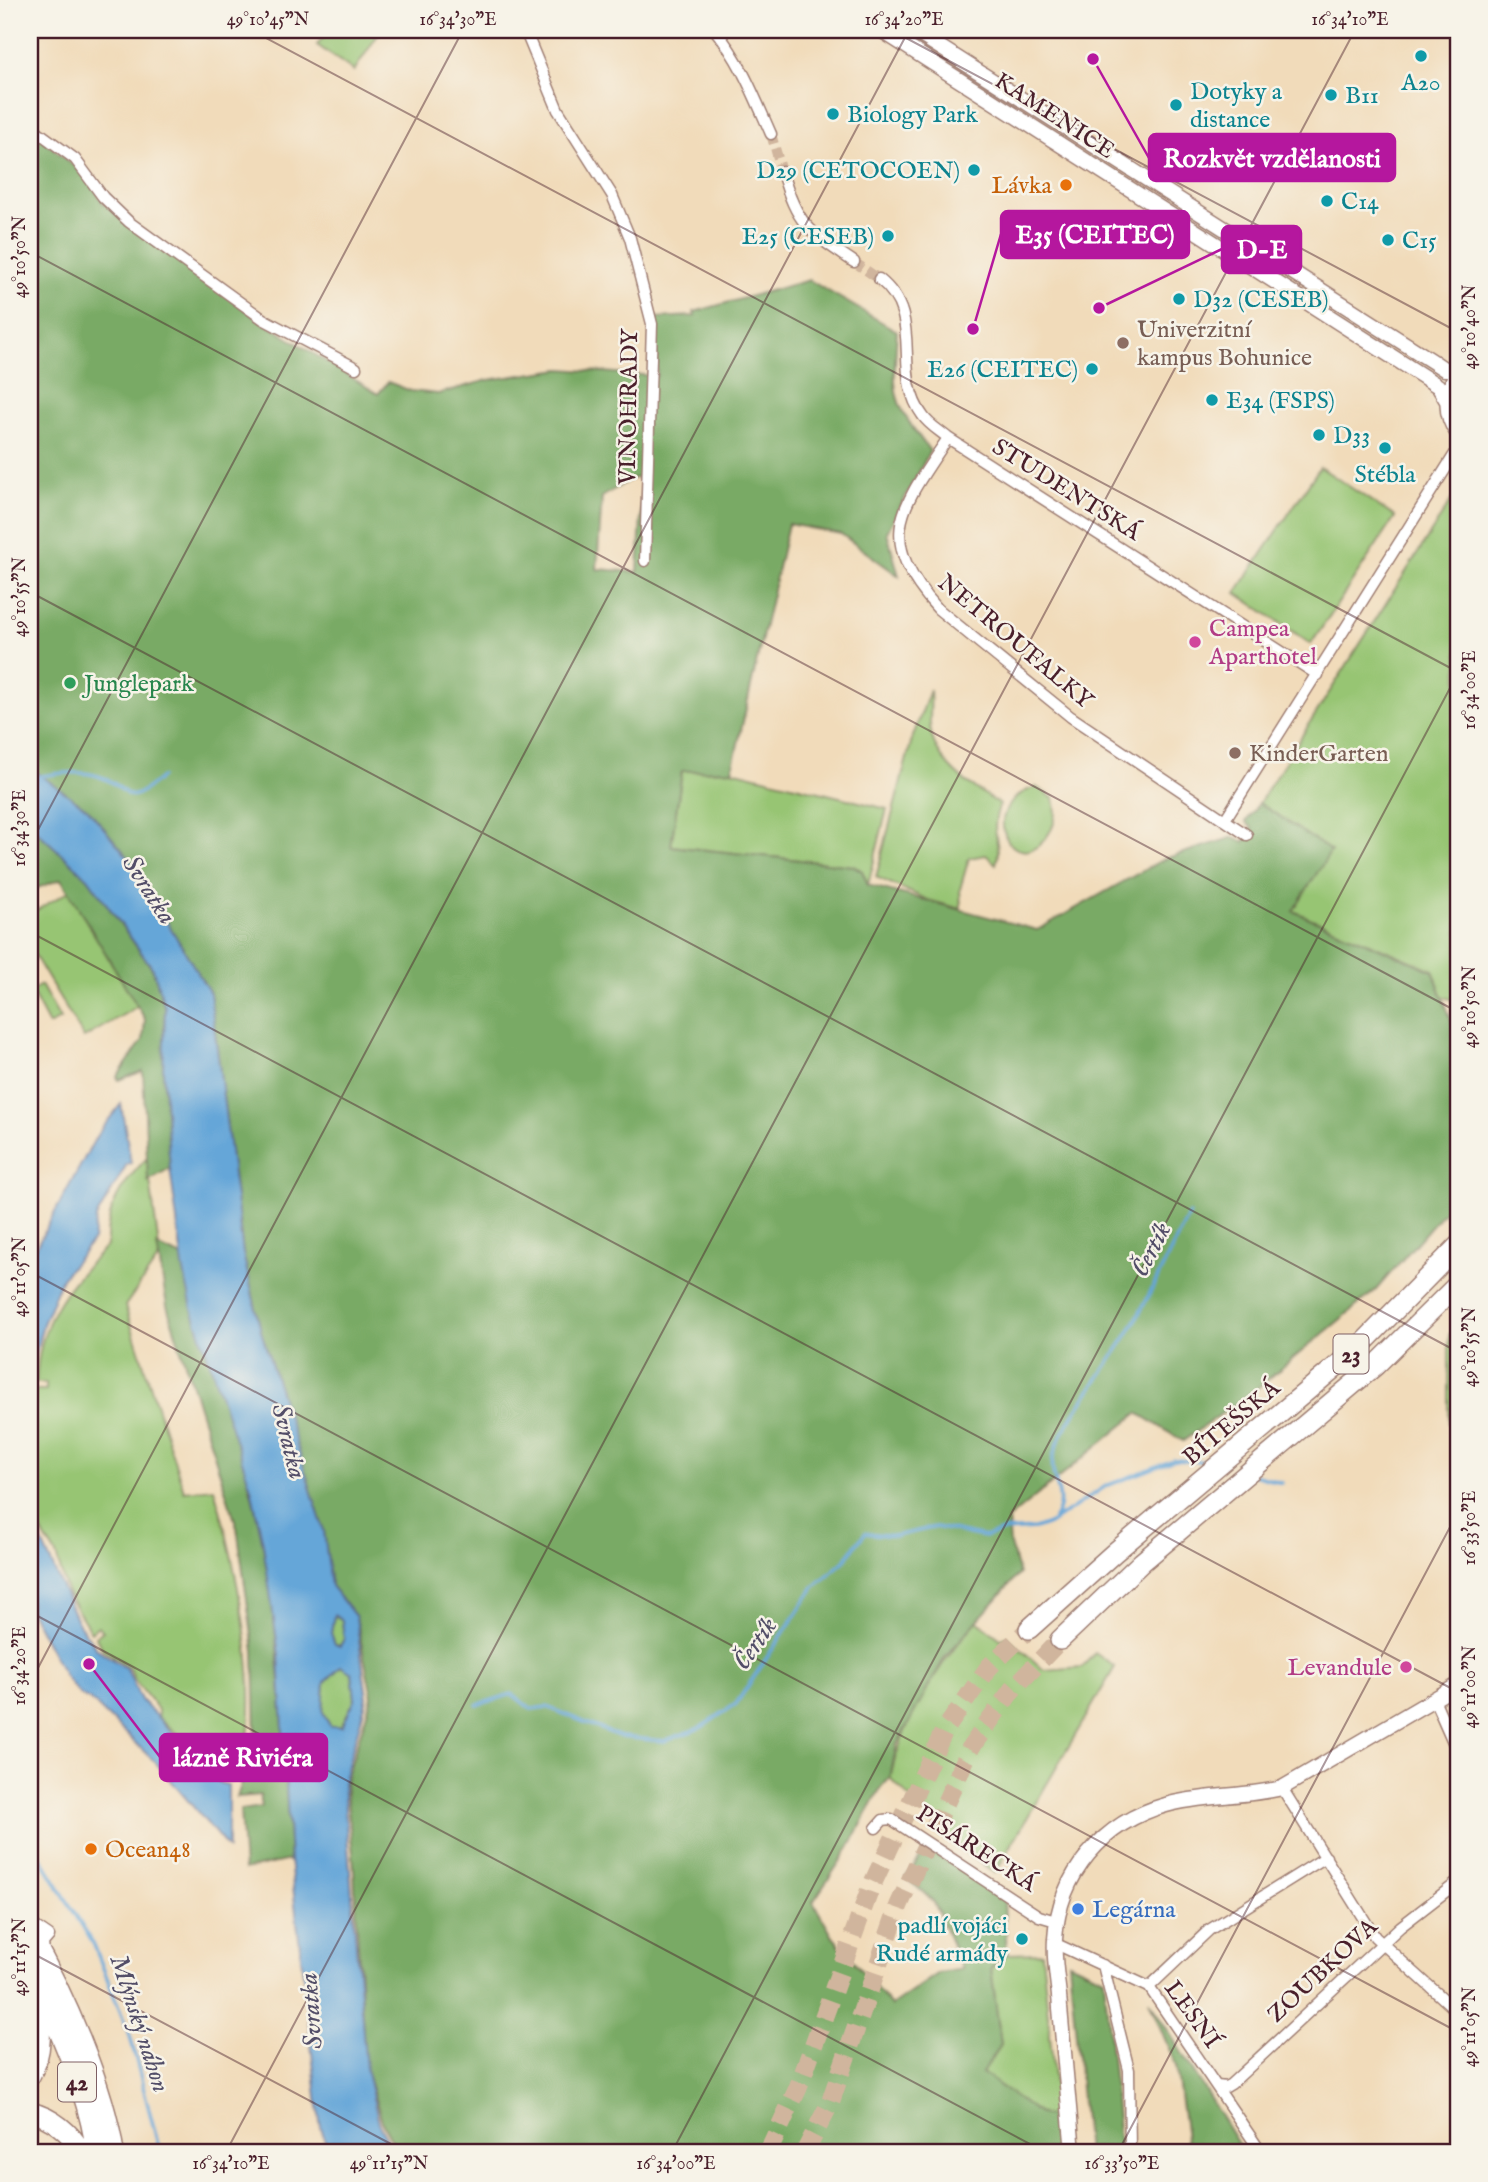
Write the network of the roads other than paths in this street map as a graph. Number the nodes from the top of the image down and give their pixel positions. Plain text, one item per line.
1 (525, 30) edge
2 (715, 30) edge
3 (881, 30) edge
4 (913, 30) edge
5 (30, 126) edge
6 (771, 134) tunnel mouth
7 (782, 172) tunnel mouth
8 (854, 262) tunnel mouth
9 (879, 279) tunnel mouth
10 (356, 368) dead end
11 (1458, 370) edge
12 (1447, 401) junction
13 (1458, 433) edge
14 (948, 438) junction
15 (1458, 449) edge
16 (645, 561) dead end
17 (1318, 675) junction
18 (1226, 818) junction
19 (1247, 835) dead end
20 (1458, 1246) edge
21 (1458, 1284) edge
22 (1029, 1629) tunnel mouth
23 (1060, 1640) tunnel mouth
24 (1458, 1685) edge
25 (1434, 1699) junction
26 (1458, 1753) edge
27 (1282, 1788) junction
28 (876, 1828) dead end
29 (1326, 1857) junction
30 (1458, 1882) edge
31 (1056, 1921) junction
32 (30, 1923) edge
33 (30, 1934) edge
34 (1054, 1943) junction
35 (1381, 1943) junction
36 (1103, 1965) junction
37 (39, 1977) edge
38 (1149, 1987) junction
39 (1458, 2012) edge
40 (30, 2076) edge
41 (1217, 2086) junction
42 (30, 2112) edge
43 (30, 2121) edge
44 (61, 2127) junction
45 (82, 2152) edge
46 (96, 2152) edge
47 (116, 2152) edge
48 (1073, 2152) edge
49 (1130, 2152) edge
50 (1261, 2152) edge

1 - 16 street, VINOHRADY
2 - 6 street
3 - 12 street, KAMENICE
4 - 11 street, KAMENICE
5 - 10 street
7 - 8 street
9 - 14 street, STUDENTSKÁ
11 - 12 street, KAMENICE
12 - 13 street, KAMENICE
14 - 17 street, STUDENTSKÁ
14 - 18 street, NETROUFALKY
15 - 17 street
17 - 18 street
18 - 19 street, NETROUFALKY
20 - 22 highway, BÍTEŠSKÁ / 23
21 - 23 highway, BÍTEŠSKÁ / 23
24 - 25 street
25 - 26 street
25 - 27 street
27 - 29 street
27 - 31 street
28 - 31 street, PISÁRECKÁ
29 - 35 street
29 - 38 street
30 - 35 street, ZOUBKOVA
31 - 34 street
32 - 37 street
33 - 37 highway, 42
34 - 36 street, LESNÍ
34 - 48 street
35 - 39 street
35 - 41 street, ZOUBKOVA
36 - 38 street, LESNÍ
36 - 49 street
37 - 40 highway
37 - 46 highway, 42
37 - 47 highway, 42
38 - 41 street, LESNÍ
41 - 50 street, LESNÍ
42 - 44 highway
43 - 44 highway
44 - 45 highway

